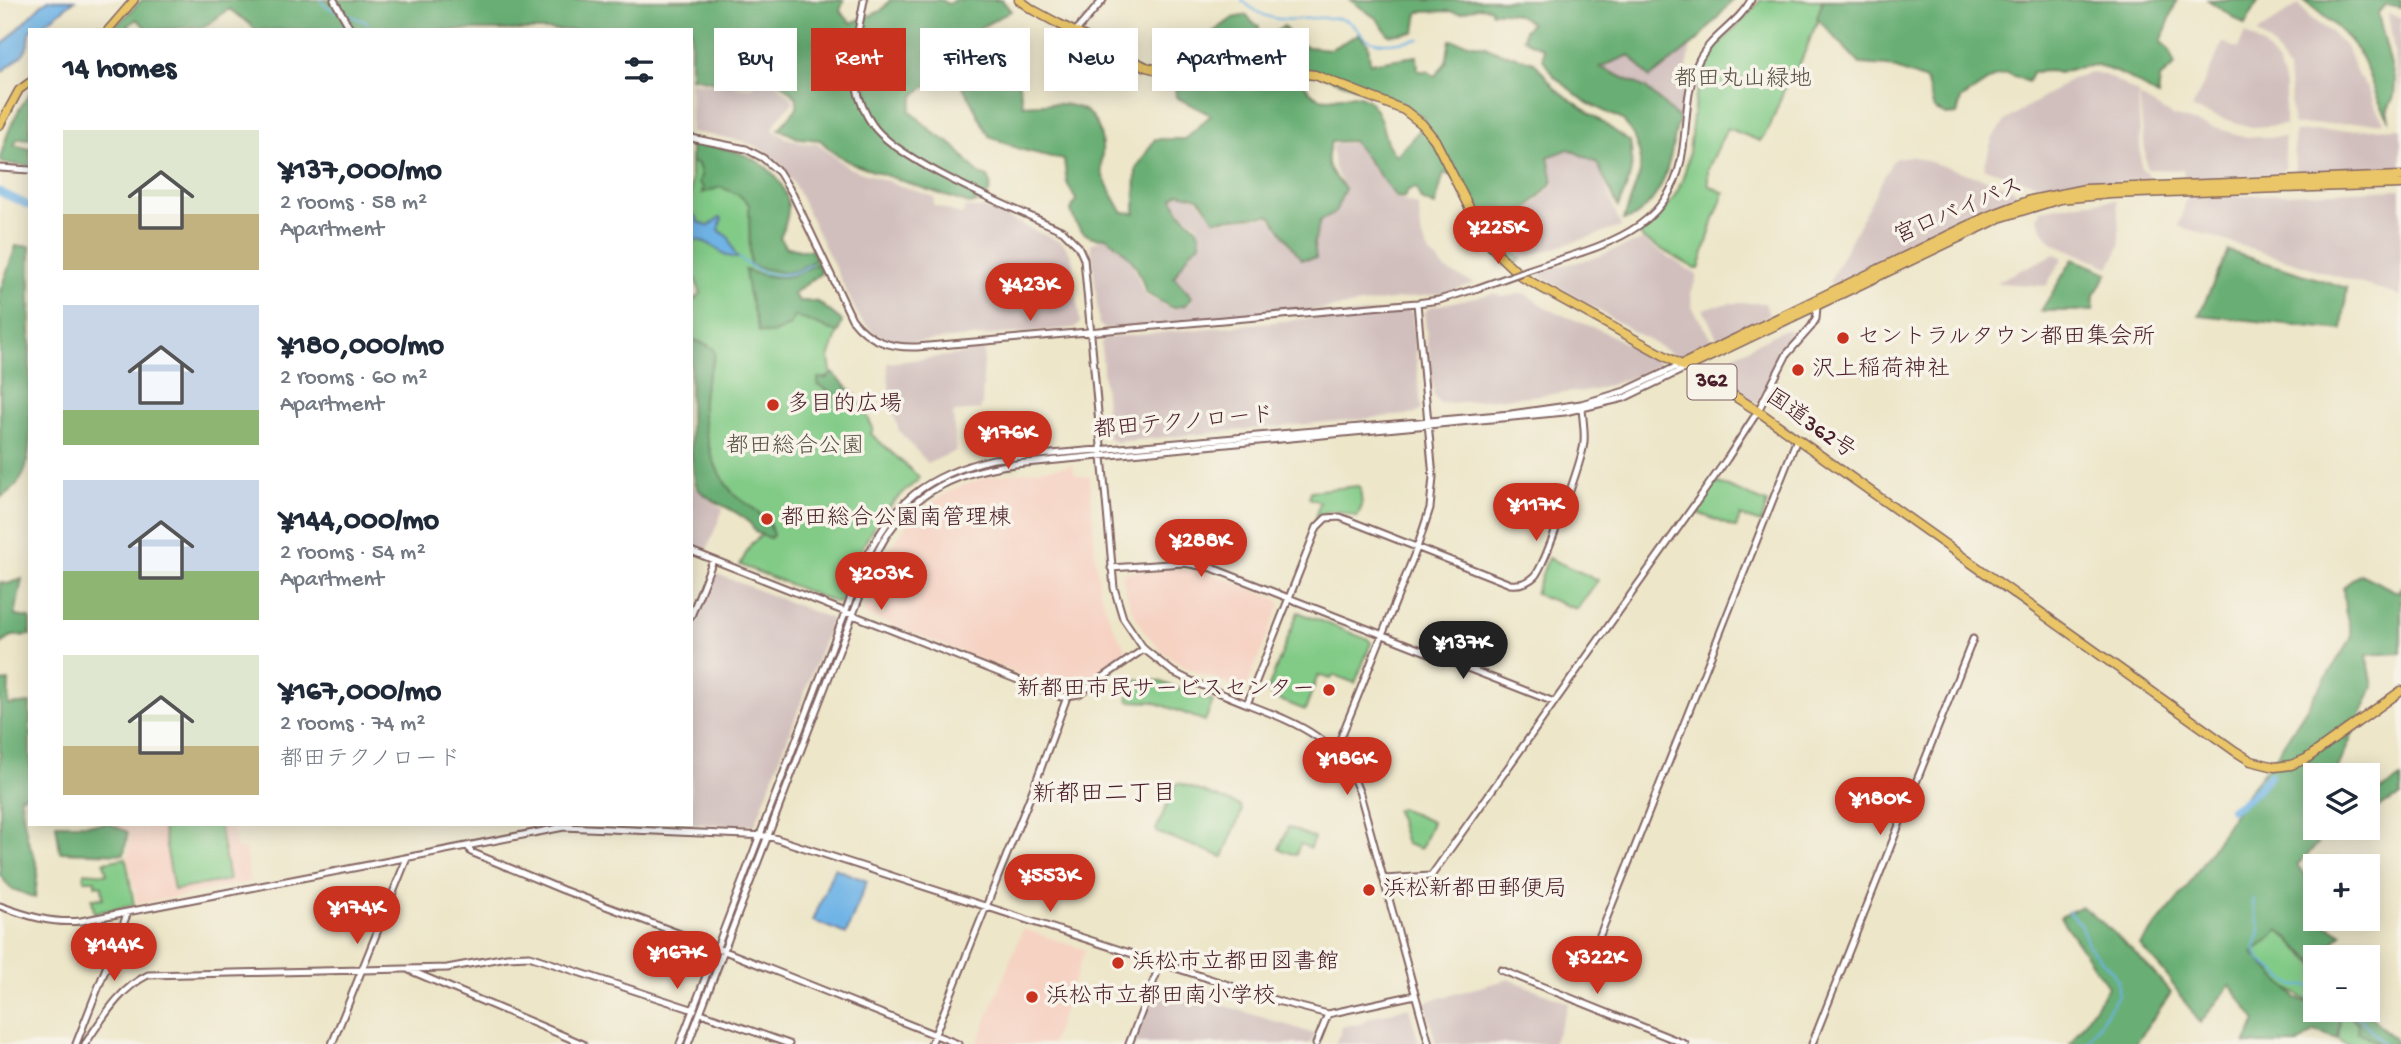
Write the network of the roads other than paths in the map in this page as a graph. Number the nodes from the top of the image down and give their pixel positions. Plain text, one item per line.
1 (134, 0) edge
2 (334, 0) edge
3 (864, 0) edge
4 (1019, 0) edge
5 (1103, 0) edge
6 (1751, 0) edge
7 (110, 28) edge
8 (350, 28) edge
9 (1067, 28) edge
10 (1078, 28) edge
11 (1138, 62) edge
12 (28, 83) edge
13 (0, 125) edge
14 (693, 138) edge
15 (0, 168) edge
16 (28, 170) edge
17 (2401, 176) edge
18 (2401, 184) edge
19 (1417, 303) junction
20 (1817, 306) junction
21 (1091, 331) junction
22 (1683, 366) junction
23 (1583, 409) junction
24 (1758, 411) junction
25 (1428, 422) junction
26 (1797, 439) junction
27 (1101, 452) junction
28 (1417, 548) junction
29 (693, 552) edge
30 (713, 560) junction
31 (1111, 568) junction
32 (1289, 598) junction
33 (693, 610) edge
34 (844, 613) junction
35 (852, 615) junction
36 (1382, 635) junction
37 (1973, 639) dead end
38 (1144, 649) junction
39 (2401, 691) edge
40 (1067, 697) junction
41 (1554, 702) junction
42 (1247, 704) junction
43 (1332, 749) junction
44 (608, 826) edge
45 (761, 836) junction
46 (768, 836) junction
47 (468, 846) junction
48 (407, 858) junction
49 (1384, 880) junction
50 (0, 906) edge
51 (986, 907) junction
52 (128, 912) junction
53 (1596, 945) dead end
54 (720, 950) junction
55 (1161, 962) junction
56 (362, 969) junction
57 (406, 969) junction
58 (1501, 970) dead end
59 (1415, 995) junction
60 (694, 1010) junction
61 (701, 1013) junction
62 (1328, 1014) junction
63 (935, 1035) junction
64 (76, 1044) edge
65 (85, 1044) edge
66 (332, 1044) edge
67 (583, 1044) edge
68 (680, 1044) edge
69 (688, 1044) edge
70 (789, 1044) edge
71 (931, 1044) edge
72 (958, 1044) edge
73 (1129, 1044) edge
74 (1316, 1044) edge
75 (1429, 1044) edge
76 (1685, 1044) edge
77 (1812, 1044) edge

1 - 7 main road
2 - 8 street
3 - 21 street
4 - 9 highway, 国道362号 / 362
5 - 10 street
6 - 19 street, bridge
11 - 22 highway, 国道362号 / 362
12 - 13 main road
14 - 21 street
15 - 16 street
17 - 22 highway, 宮口バイパス / 362
18 - 20 highway, 宮口バイパス / 362
19 - 21 street
19 - 25 street
20 - 22 highway, 宮口バイパス / 362
20 - 24 street
21 - 27 street
22 - 23 street, 都田テクノロード
22 - 24 highway, 国道362号 / 362
22 - 25 street, 都田テクノロード
23 - 25 street, 都田テクノロード
23 - 28 street
24 - 26 highway, 国道362号 / 362
24 - 41 street
25 - 27 street, 都田テクノロード
25 - 28 street
26 - 39 highway, 国道362号 / 362
26 - 53 street
27 - 31 street
27 - 34 street, 都田テクノロード
27 - 35 street, 都田テクノロード
28 - 32 street
28 - 36 street
29 - 30 street
30 - 33 street
30 - 34 street
31 - 32 street
31 - 38 street
32 - 36 street
32 - 42 street
34 - 35 street
34 - 45 street, 都田テクノロード
35 - 40 street
35 - 46 street, 都田テクノロード
36 - 41 street
36 - 43 street
37 - 77 street
38 - 40 street
38 - 42 street
40 - 51 street
41 - 49 street
42 - 43 street
43 - 49 street
44 - 45 street
44 - 47 street
45 - 46 street
45 - 54 street, 都田テクノロード
46 - 51 street
46 - 54 street, 都田テクノロード
47 - 48 street
47 - 54 street
48 - 52 street
48 - 56 street
49 - 59 street
50 - 52 street
51 - 55 street
51 - 63 street
52 - 64 street
54 - 60 street, 都田テクノロード
54 - 61 street, 都田テクノロード
54 - 63 street
55 - 62 street
55 - 73 street
56 - 57 street
56 - 65 street
56 - 66 street
57 - 60 street
57 - 67 street
58 - 76 street
59 - 62 street
59 - 75 street
60 - 68 street, 都田テクノロード
61 - 69 street, 都田テクノロード
61 - 70 street
62 - 74 street
63 - 71 street
63 - 72 street

